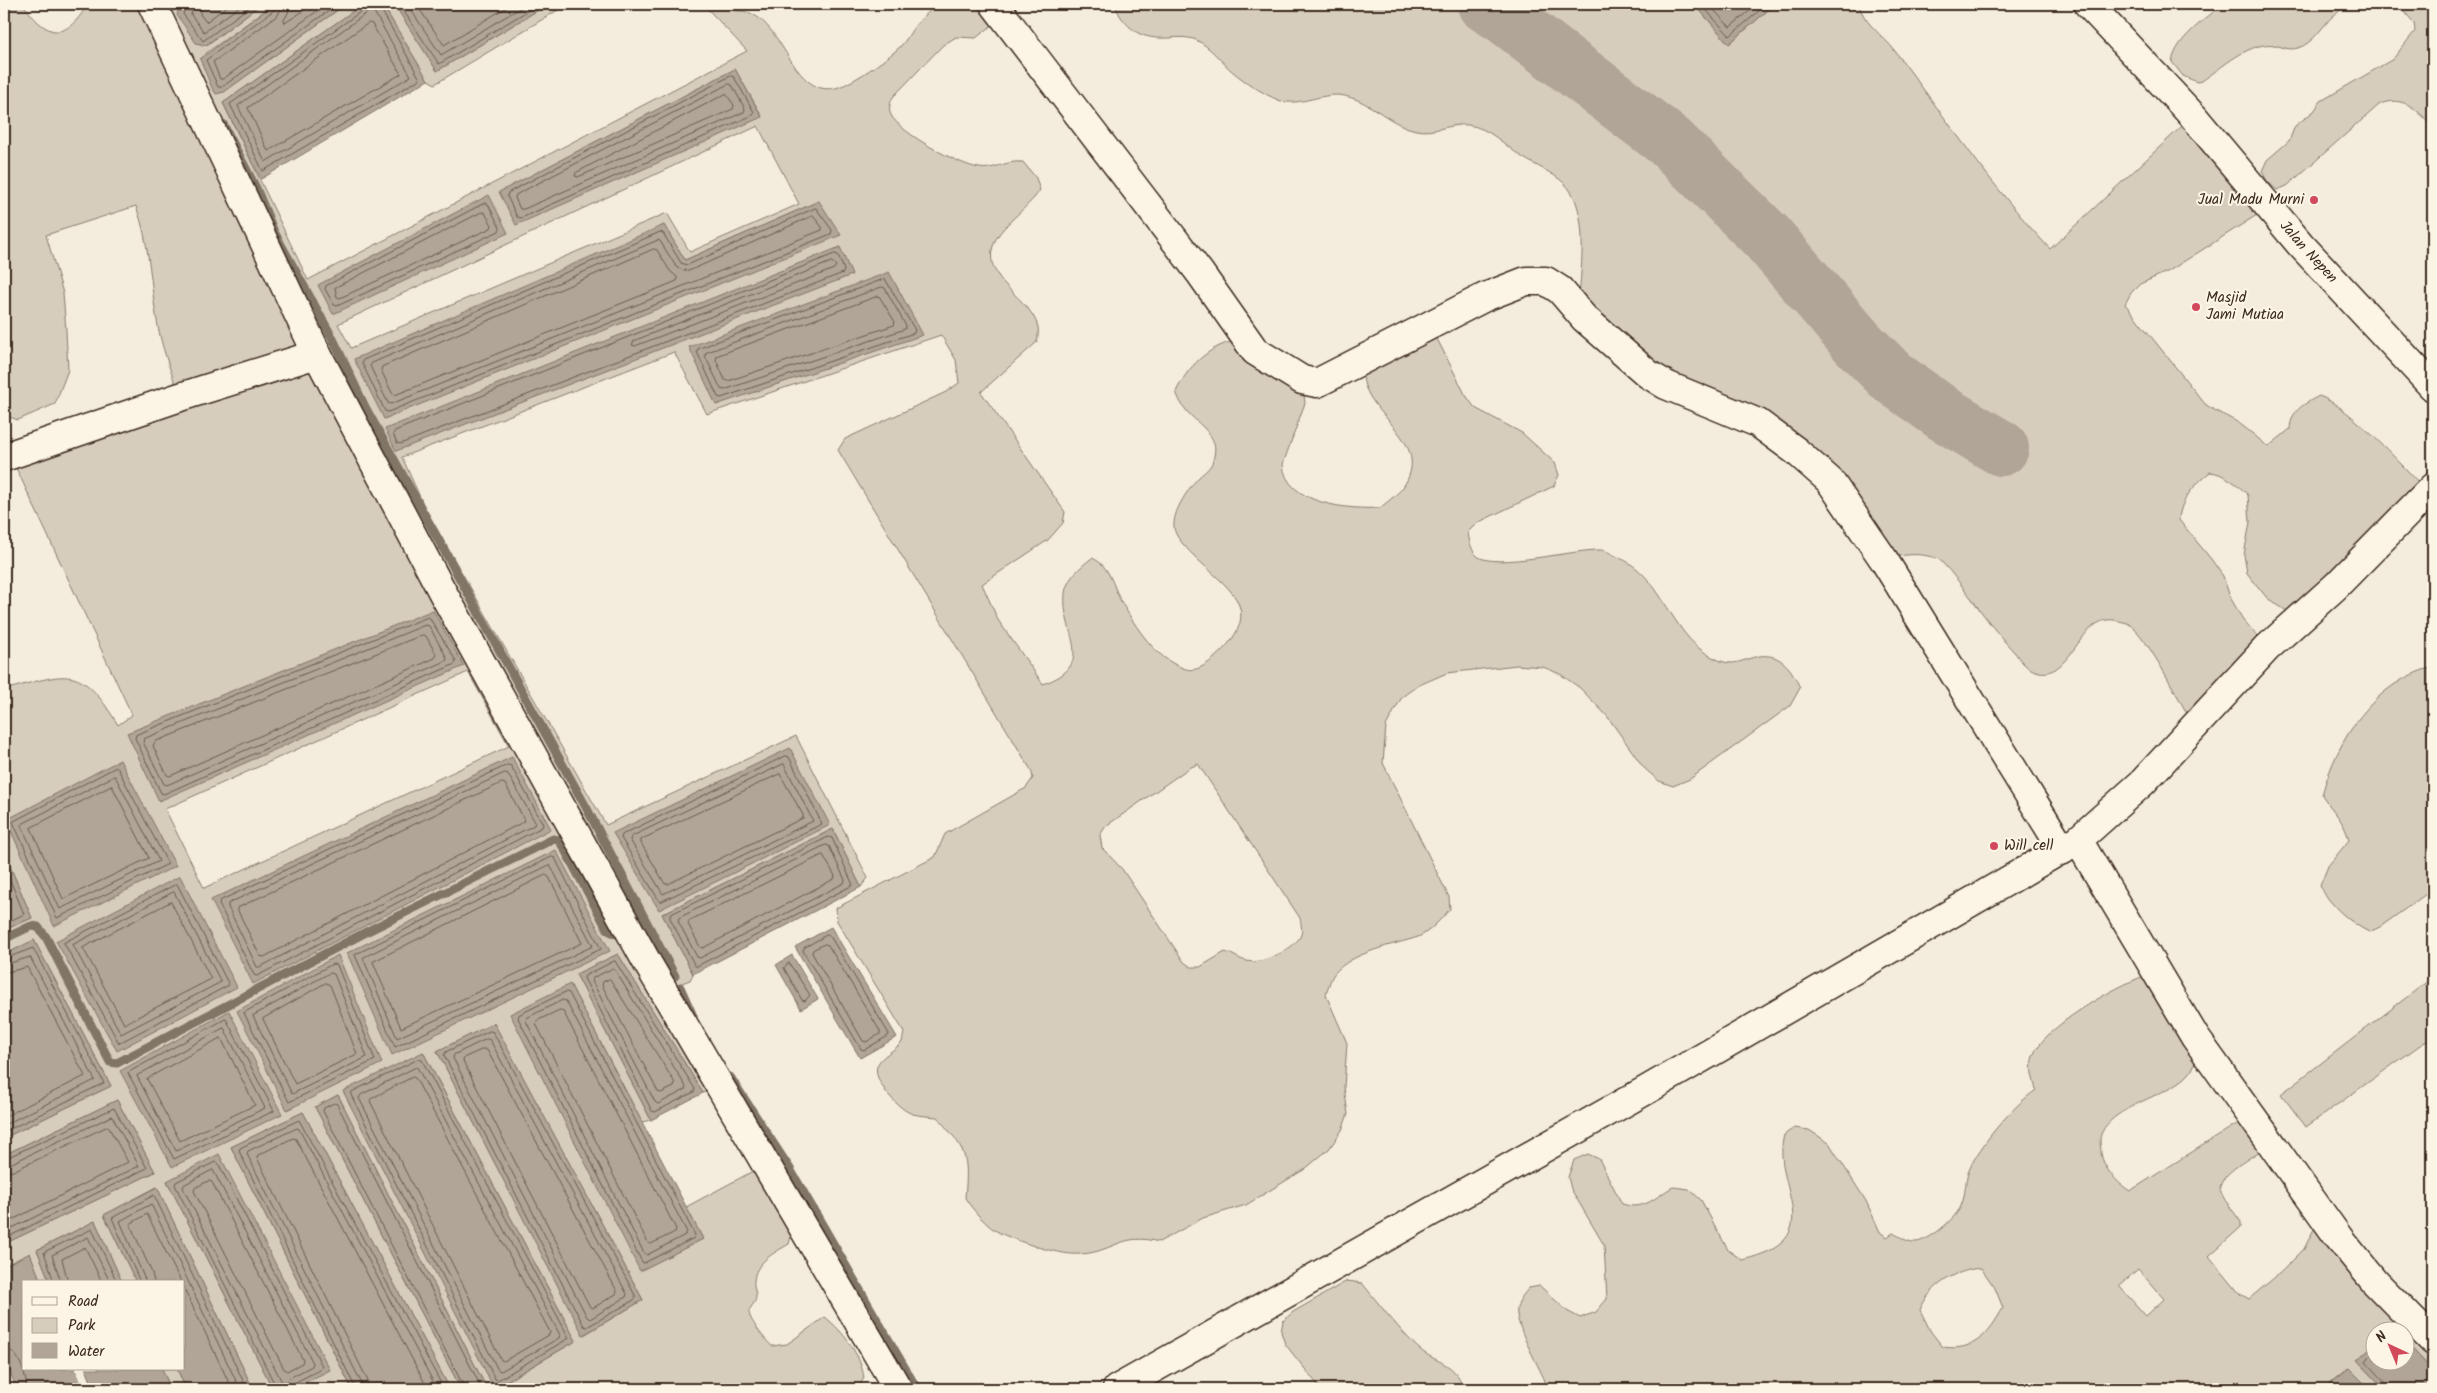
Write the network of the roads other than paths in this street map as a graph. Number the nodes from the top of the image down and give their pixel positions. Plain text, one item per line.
1 (152, 4) edge
2 (994, 4) edge
3 (2088, 4) edge
4 (317, 354) junction
5 (2433, 388) edge
6 (4, 457) edge
7 (2433, 487) edge
8 (2071, 845) junction
9 (2433, 1341) edge
10 (898, 1389) edge
11 (1117, 1389) edge

1 - 4 street
2 - 8 street
3 - 5 street, Jalan Nepen
4 - 6 street
4 - 10 street
7 - 8 street
8 - 9 street
8 - 11 street

